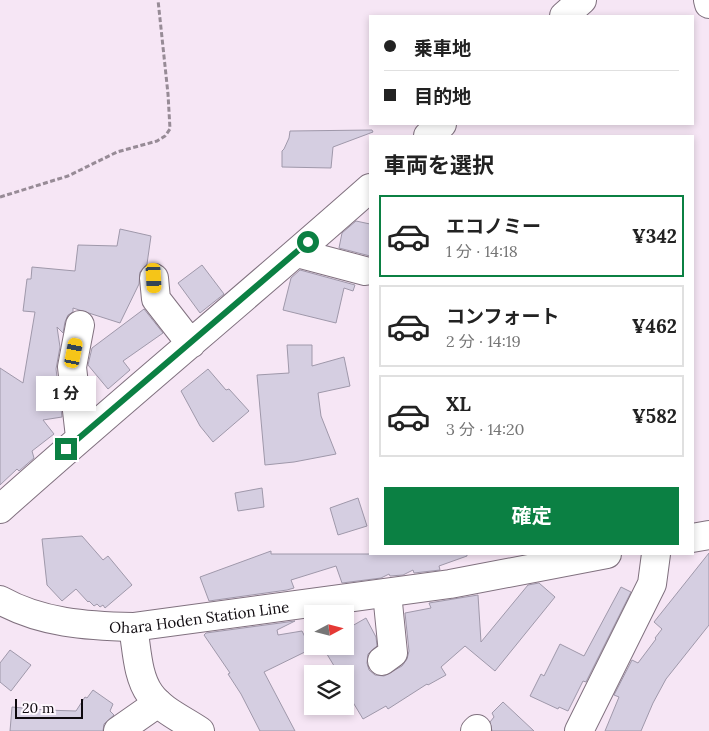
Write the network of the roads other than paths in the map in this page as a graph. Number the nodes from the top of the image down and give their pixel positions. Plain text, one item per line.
1 (582, 0) edge
2 (708, 0) edge
3 (709, 4) edge
4 (565, 15) edge
5 (441, 125) edge
6 (429, 135) edge
7 (369, 189) edge
8 (297, 253) junction
9 (365, 271) dead end
10 (154, 278) dead end
11 (80, 325) dead end
12 (191, 344) junction
13 (80, 437) junction
14 (0, 509) edge
15 (709, 535) edge
16 (694, 538) edge
17 (602, 555) edge
18 (656, 555) edge
19 (387, 593) junction
20 (0, 600) edge
21 (133, 627) junction
22 (382, 661) dead end
23 (158, 703) junction
24 (118, 731) edge
25 (200, 731) edge
26 (579, 731) edge

1 - 4 street
2 - 3 street
5 - 6 street
7 - 8 street
8 - 9 street
8 - 12 street
10 - 12 street
11 - 13 street
12 - 13 street
13 - 14 street
15 - 16 street
17 - 19 street, Ohara Hoden Station Line
18 - 26 street
19 - 21 street, Ohara Hoden Station Line
19 - 22 street
20 - 21 street, Ohara Hoden Station Line
21 - 23 street
23 - 24 street
23 - 25 street

